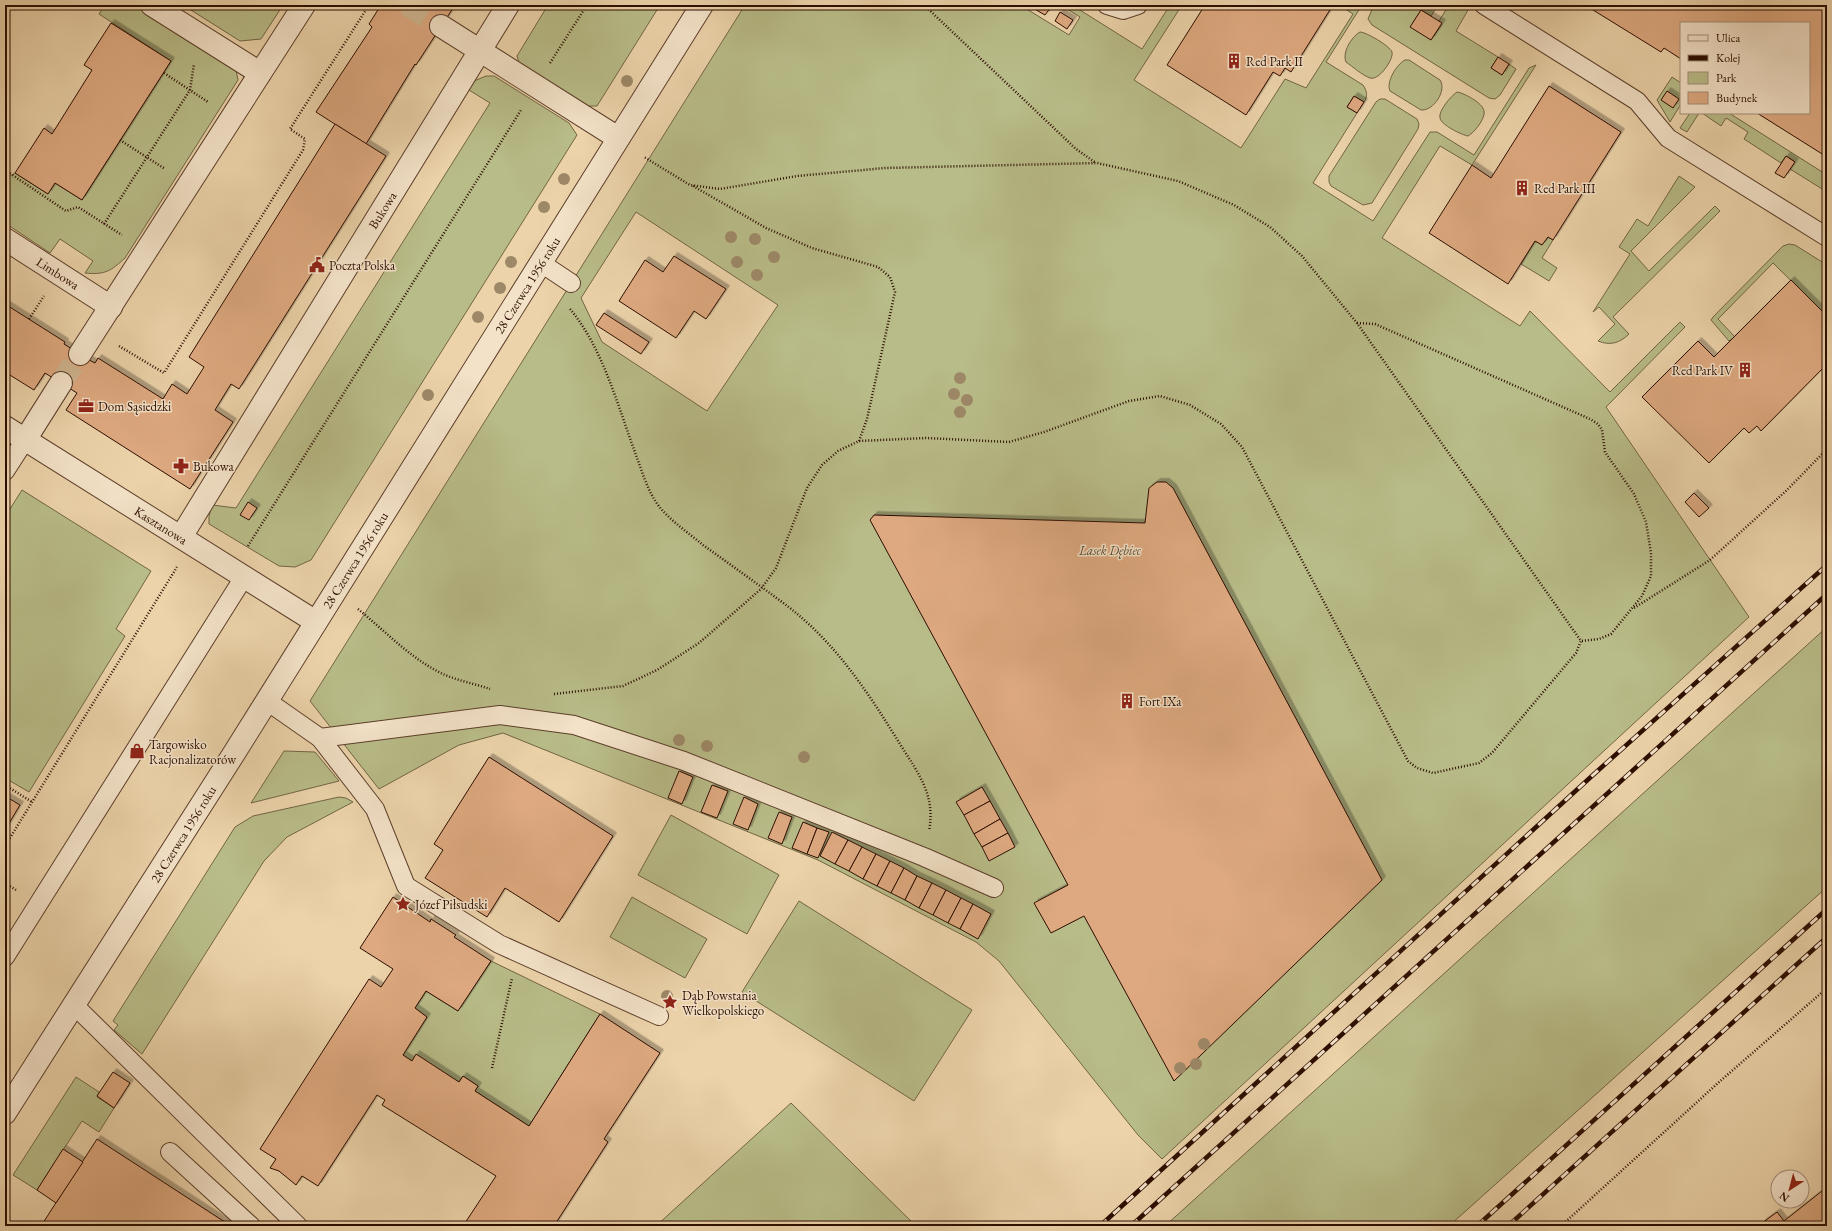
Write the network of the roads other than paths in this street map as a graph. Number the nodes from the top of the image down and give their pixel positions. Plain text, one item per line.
1 (152, 5) edge
2 (304, 5) edge
3 (508, 5) edge
4 (702, 5) edge
5 (1107, 5) edge
6 (1138, 5) edge
7 (1484, 5) edge
8 (441, 26) tunnel mouth
9 (480, 51) junction
10 (260, 73) junction
11 (618, 138) junction
12 (1827, 237) edge
13 (5, 239) edge
14 (540, 263) junction
15 (571, 282) dead end
16 (111, 307) junction
17 (80, 354) tunnel mouth
18 (61, 382) tunnel mouth
19 (5, 427) edge
20 (25, 440) junction
21 (5, 471) edge
22 (180, 537) junction
23 (239, 574) junction
24 (316, 622) junction
25 (267, 701) junction
26 (320, 738) junction
27 (994, 888) dead end
28 (5, 957) edge
29 (74, 1005) junction
30 (659, 1016) dead end
31 (5, 1112) edge
32 (170, 1152) dead end
33 (251, 1226) edge
34 (298, 1226) edge

1 - 10 street
2 - 10 street
3 - 9 street, Bukowa
4 - 11 street, 28 Czerwca 1956 roku
5 - 6 lane
7 - 12 lane
8 - 9 street
9 - 11 street
9 - 22 street, Bukowa
10 - 16 street
11 - 14 street, 28 Czerwca 1956 roku
13 - 16 street, Limbowa
14 - 15 lane
14 - 24 street, 28 Czerwca 1956 roku
16 - 17 street
18 - 20 street
19 - 20 street, Kasztanowa
20 - 21 lane
20 - 22 street, Kasztanowa
22 - 23 street, Kasztanowa
23 - 24 street, Kasztanowa
23 - 28 lane
24 - 25 street, 28 Czerwca 1956 roku
25 - 26 lane
25 - 29 street, 28 Czerwca 1956 roku
26 - 27 lane
26 - 30 lane
29 - 31 street, 28 Czerwca 1956 roku
29 - 34 lane
32 - 33 lane

